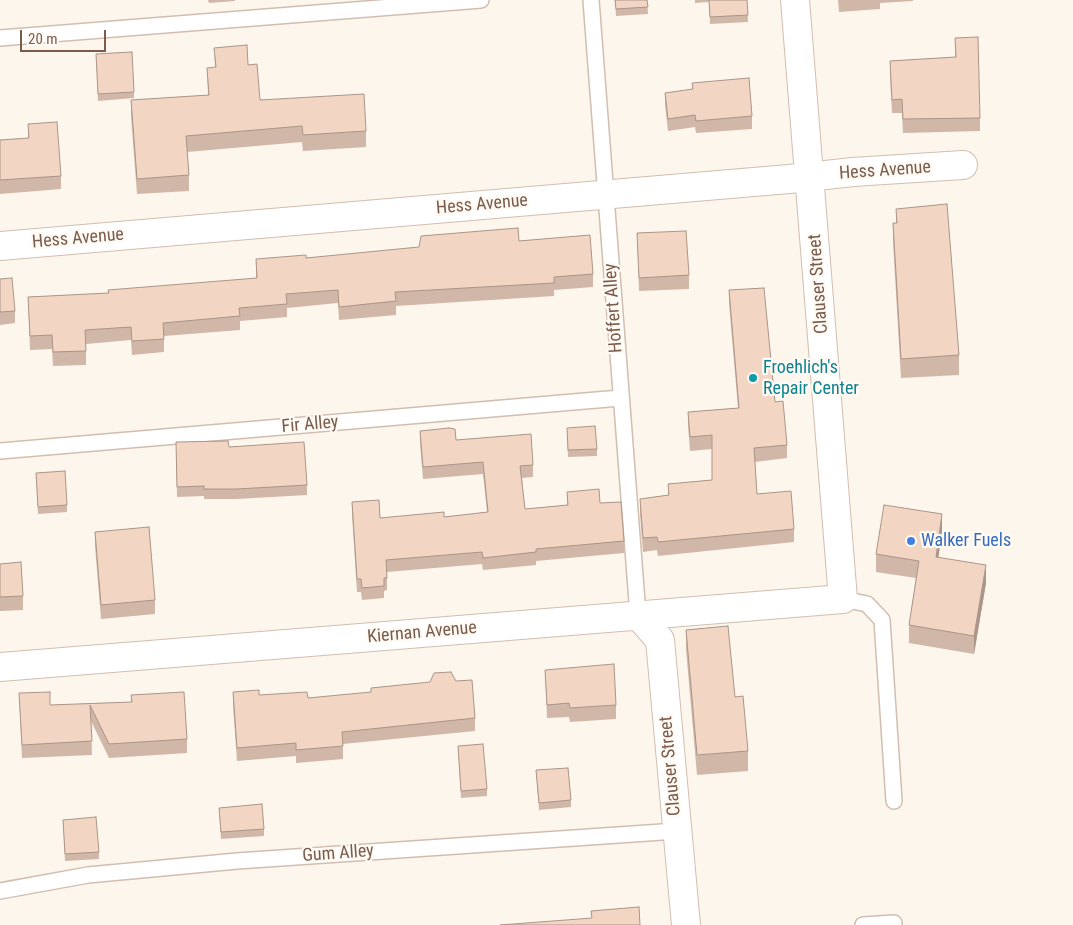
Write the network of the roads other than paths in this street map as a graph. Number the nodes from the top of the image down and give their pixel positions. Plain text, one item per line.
1 (482, 0) edge
2 (591, 0) edge
3 (795, 0) edge
4 (0, 38) edge
5 (963, 165) dead end
6 (810, 177) junction
7 (607, 195) junction
8 (0, 246) edge
9 (620, 398) junction
10 (0, 451) edge
11 (844, 599) junction
12 (638, 615) junction
13 (0, 667) edge
14 (894, 801) dead end
15 (677, 831) junction
16 (0, 891) edge
17 (894, 923) dead end
18 (686, 925) edge
19 (863, 925) edge

1 - 4 lane
2 - 7 lane, Hoffert Alley
3 - 6 street, Clauser Street
5 - 6 street, Hess Avenue
6 - 7 street, Hess Avenue
6 - 11 street, Clauser Street
7 - 8 street, Hess Avenue
7 - 9 lane, Hoffert Alley
9 - 10 lane, Fir Alley
9 - 12 lane, Hoffert Alley
11 - 12 street, Kiernan Avenue
11 - 14 lane
12 - 13 street, Kiernan Avenue
12 - 15 street, Clauser Street
15 - 16 lane, Gum Alley
15 - 18 street, Clauser Street
17 - 19 lane

